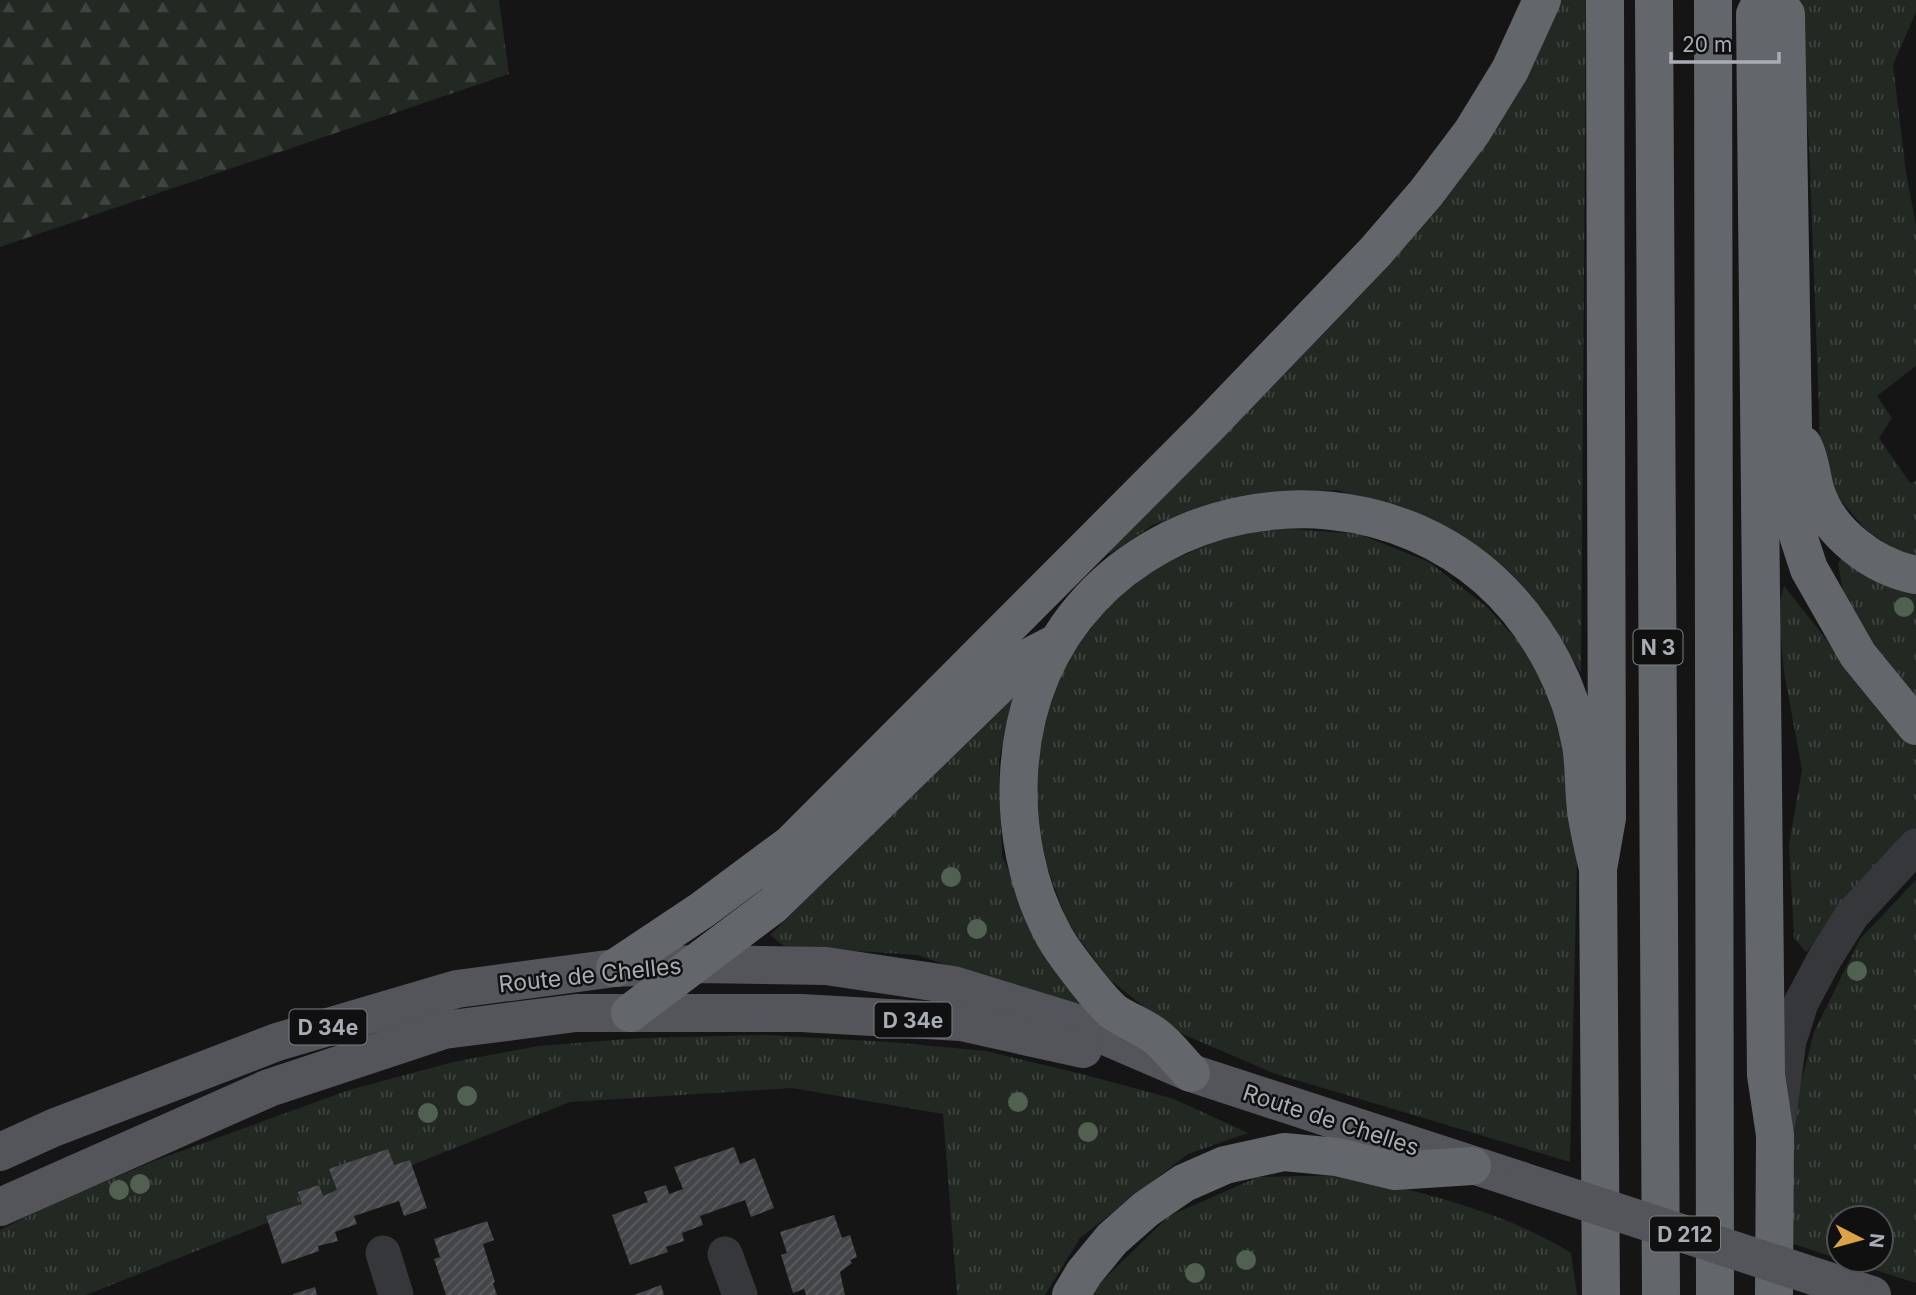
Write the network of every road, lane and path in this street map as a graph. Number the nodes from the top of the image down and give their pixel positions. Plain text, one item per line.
1 (1542, 0) edge
2 (1605, 0) edge
3 (1654, 0) edge
4 (1713, 0) edge
5 (1762, 0) edge
6 (1774, 0) edge
7 (1793, 428) junction
8 (1916, 575) edge
9 (1056, 643) junction
10 (1916, 726) edge
11 (1916, 846) edge
12 (1598, 869) junction
13 (697, 964) junction
14 (615, 968) junction
15 (630, 1013) junction
16 (1191, 1073) junction
17 (1775, 1135) junction
18 (0, 1152) edge
19 (1472, 1166) junction
20 (0, 1207) edge
21 (383, 1253) dead end
22 (725, 1254) dead end
23 (1860, 1291) edge
24 (396, 1295) edge
25 (740, 1295) edge
26 (1071, 1295) edge
27 (1601, 1295) edge
28 (1661, 1295) edge
29 (1715, 1295) edge
30 (1774, 1295) edge

1 - 14 highway
2 - 12 highway
3 - 28 highway, N 3
4 - 29 highway, N 3
5 - 17 highway
6 - 7 highway
7 - 8 highway
7 - 10 highway
9 - 12 highway
9 - 13 highway
9 - 16 highway
11 - 17 street
12 - 27 highway
13 - 14 main road, Route de Chelles / D 34e
13 - 15 highway
13 - 16 main road, Route de Chelles / D 34e
14 - 18 main road, Route de Chelles / D 34e
15 - 16 main road, Route de Chelles / D 34e
15 - 20 main road, Route de Chelles / D 34e
16 - 19 main road, Route de Chelles / D 34e
17 - 30 highway
19 - 23 main road, D 212, bridge
19 - 26 highway
21 - 24 street
22 - 25 street

